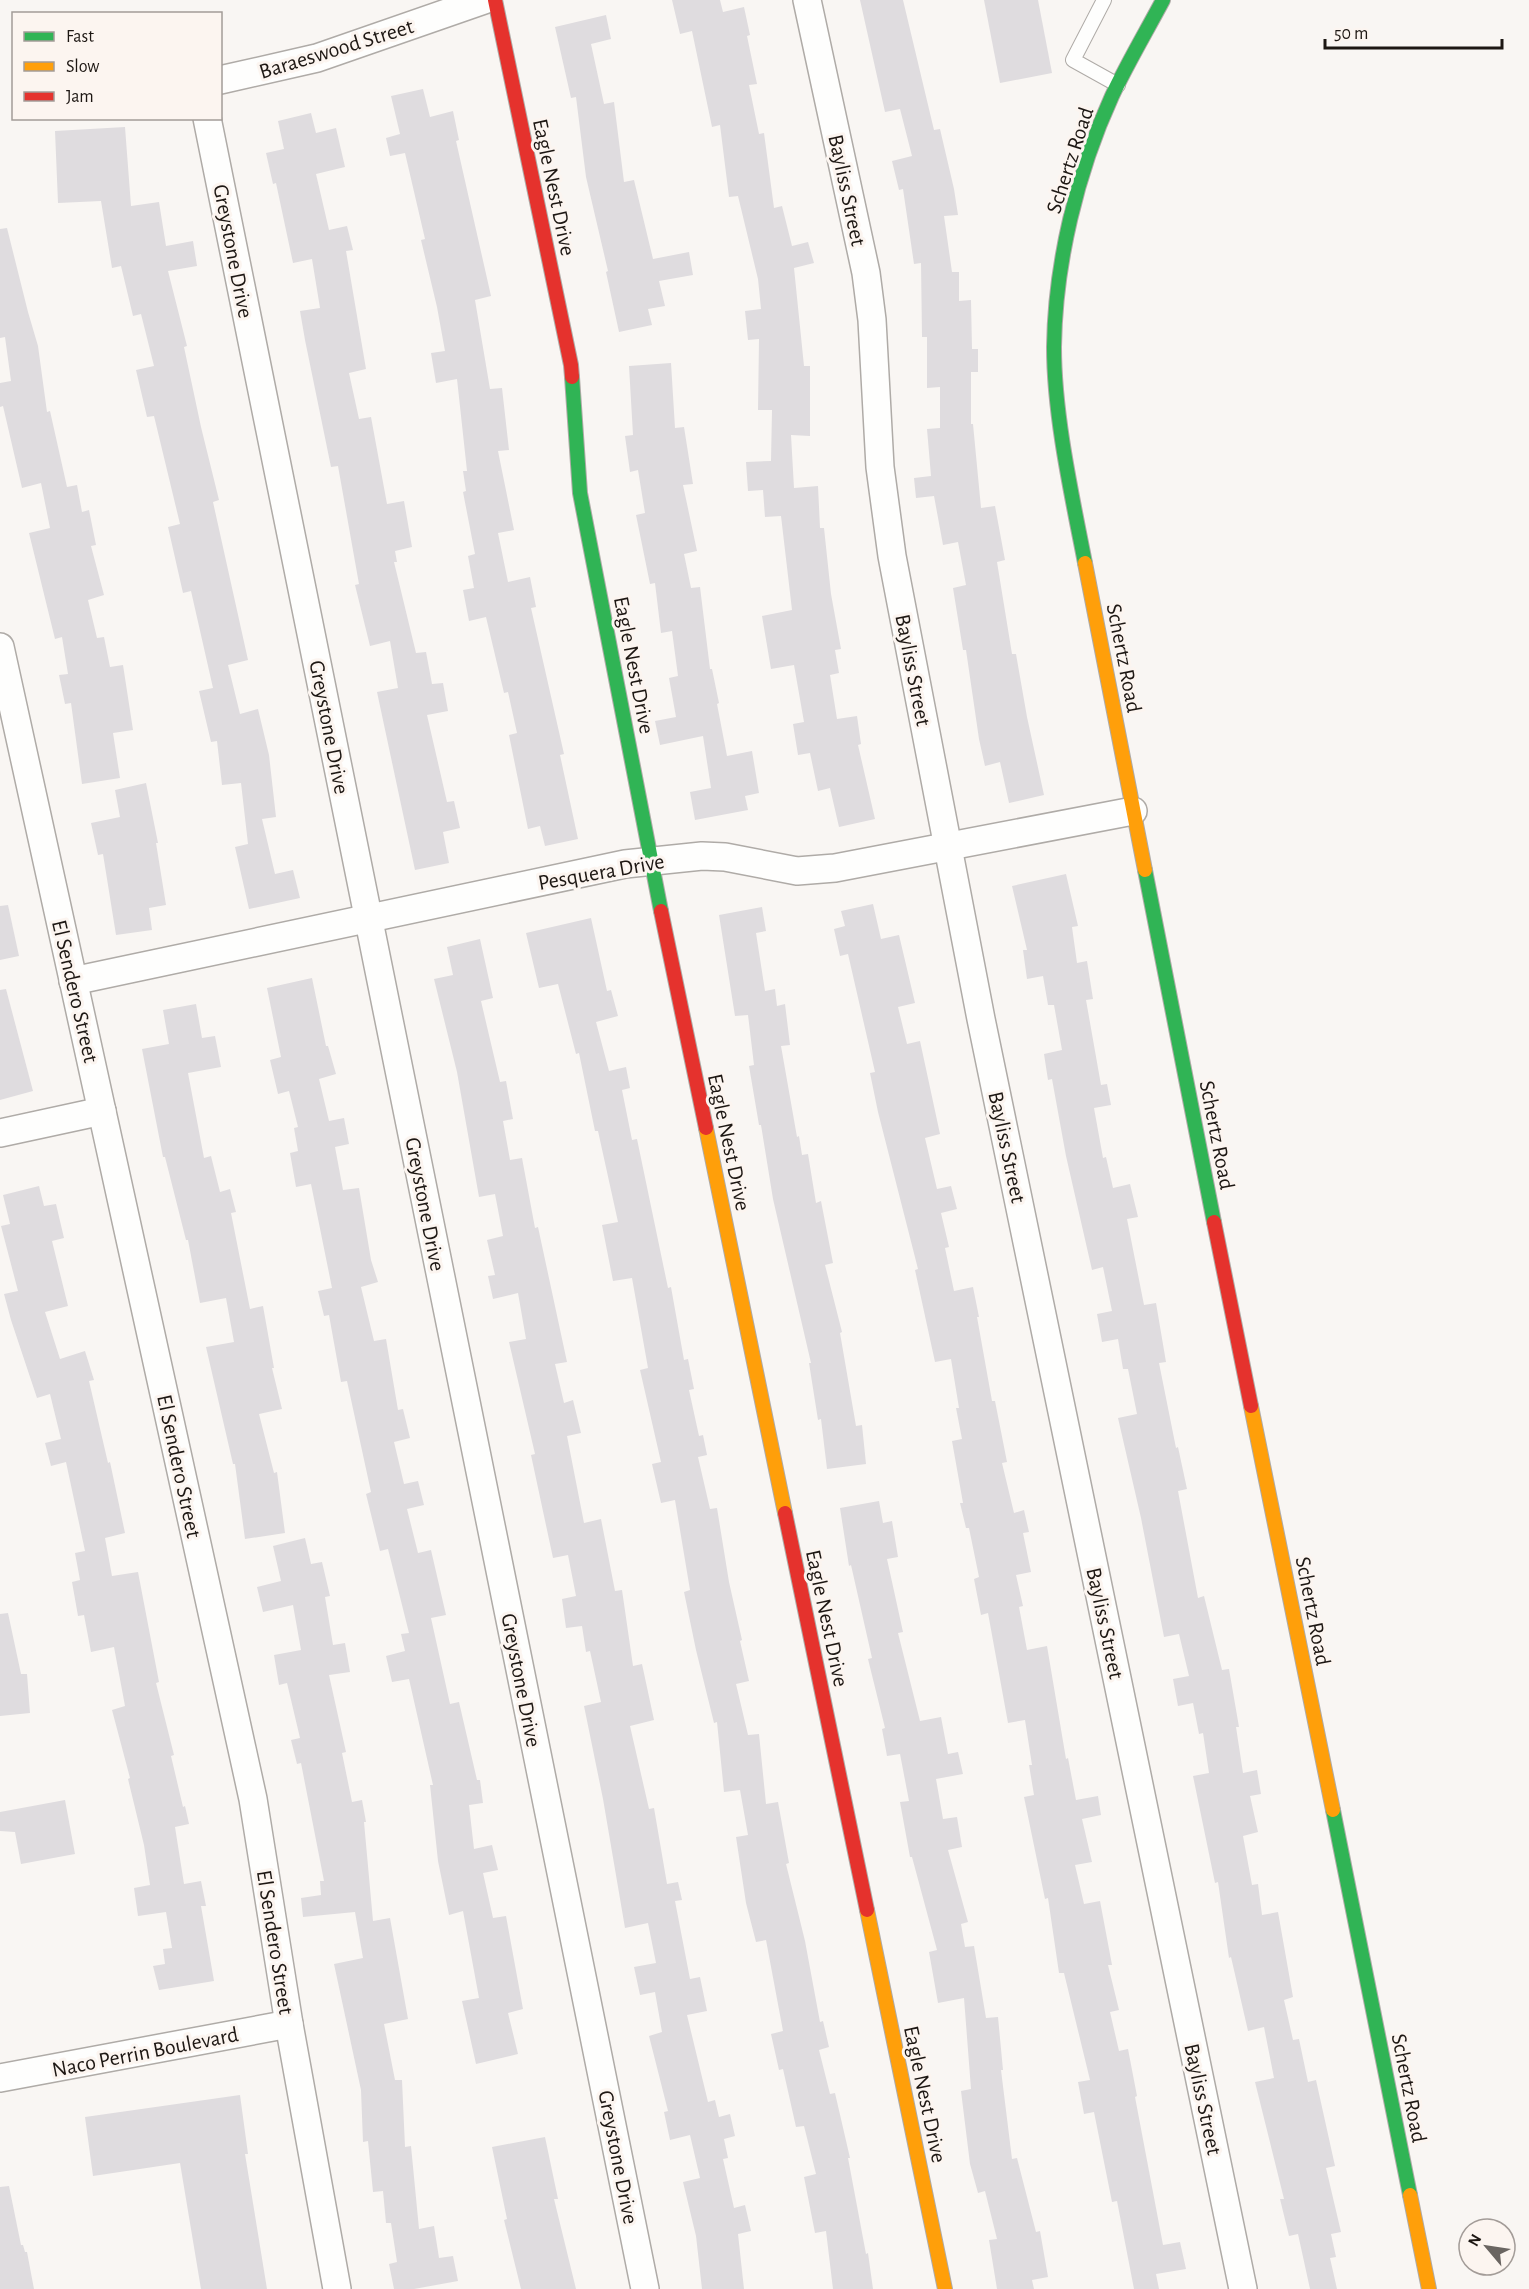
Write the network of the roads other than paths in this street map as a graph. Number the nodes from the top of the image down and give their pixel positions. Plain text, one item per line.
1 (484, 0) edge
2 (495, 0) edge
3 (807, 0) edge
4 (1104, 0) edge
5 (1163, 0) edge
6 (222, 80) edge
7 (1118, 85) junction
8 (207, 120) edge
9 (0, 648) edge
10 (1133, 812) junction
11 (948, 846) junction
12 (651, 860) junction
13 (368, 918) junction
14 (73, 981) junction
15 (102, 1111) junction
16 (0, 1133) edge
17 (289, 2024) junction
18 (0, 2078) edge
19 (337, 2289) edge
20 (645, 2289) edge
21 (945, 2289) edge
22 (1244, 2289) edge
23 (1429, 2289) edge

1 - 6 street, Baraeswood Street
2 - 12 street, Eagle Nest Drive
3 - 11 street, Bayliss Street
4 - 7 lane
5 - 7 street, Schertz Road
7 - 10 street, Schertz Road
8 - 13 street, Greystone Drive
9 - 14 street, El Sendero Street
10 - 11 street, Pesquera Drive
10 - 23 street, Schertz Road
11 - 12 street, Pesquera Drive
11 - 22 street, Bayliss Street
12 - 13 street, Pesquera Drive
12 - 21 street, Eagle Nest Drive
13 - 14 street, Pesquera Drive
13 - 20 street, Greystone Drive
14 - 15 street, El Sendero Street
15 - 16 street
15 - 17 street, El Sendero Street
17 - 18 street, Naco Perrin Boulevard
17 - 19 street, El Sendero Street

